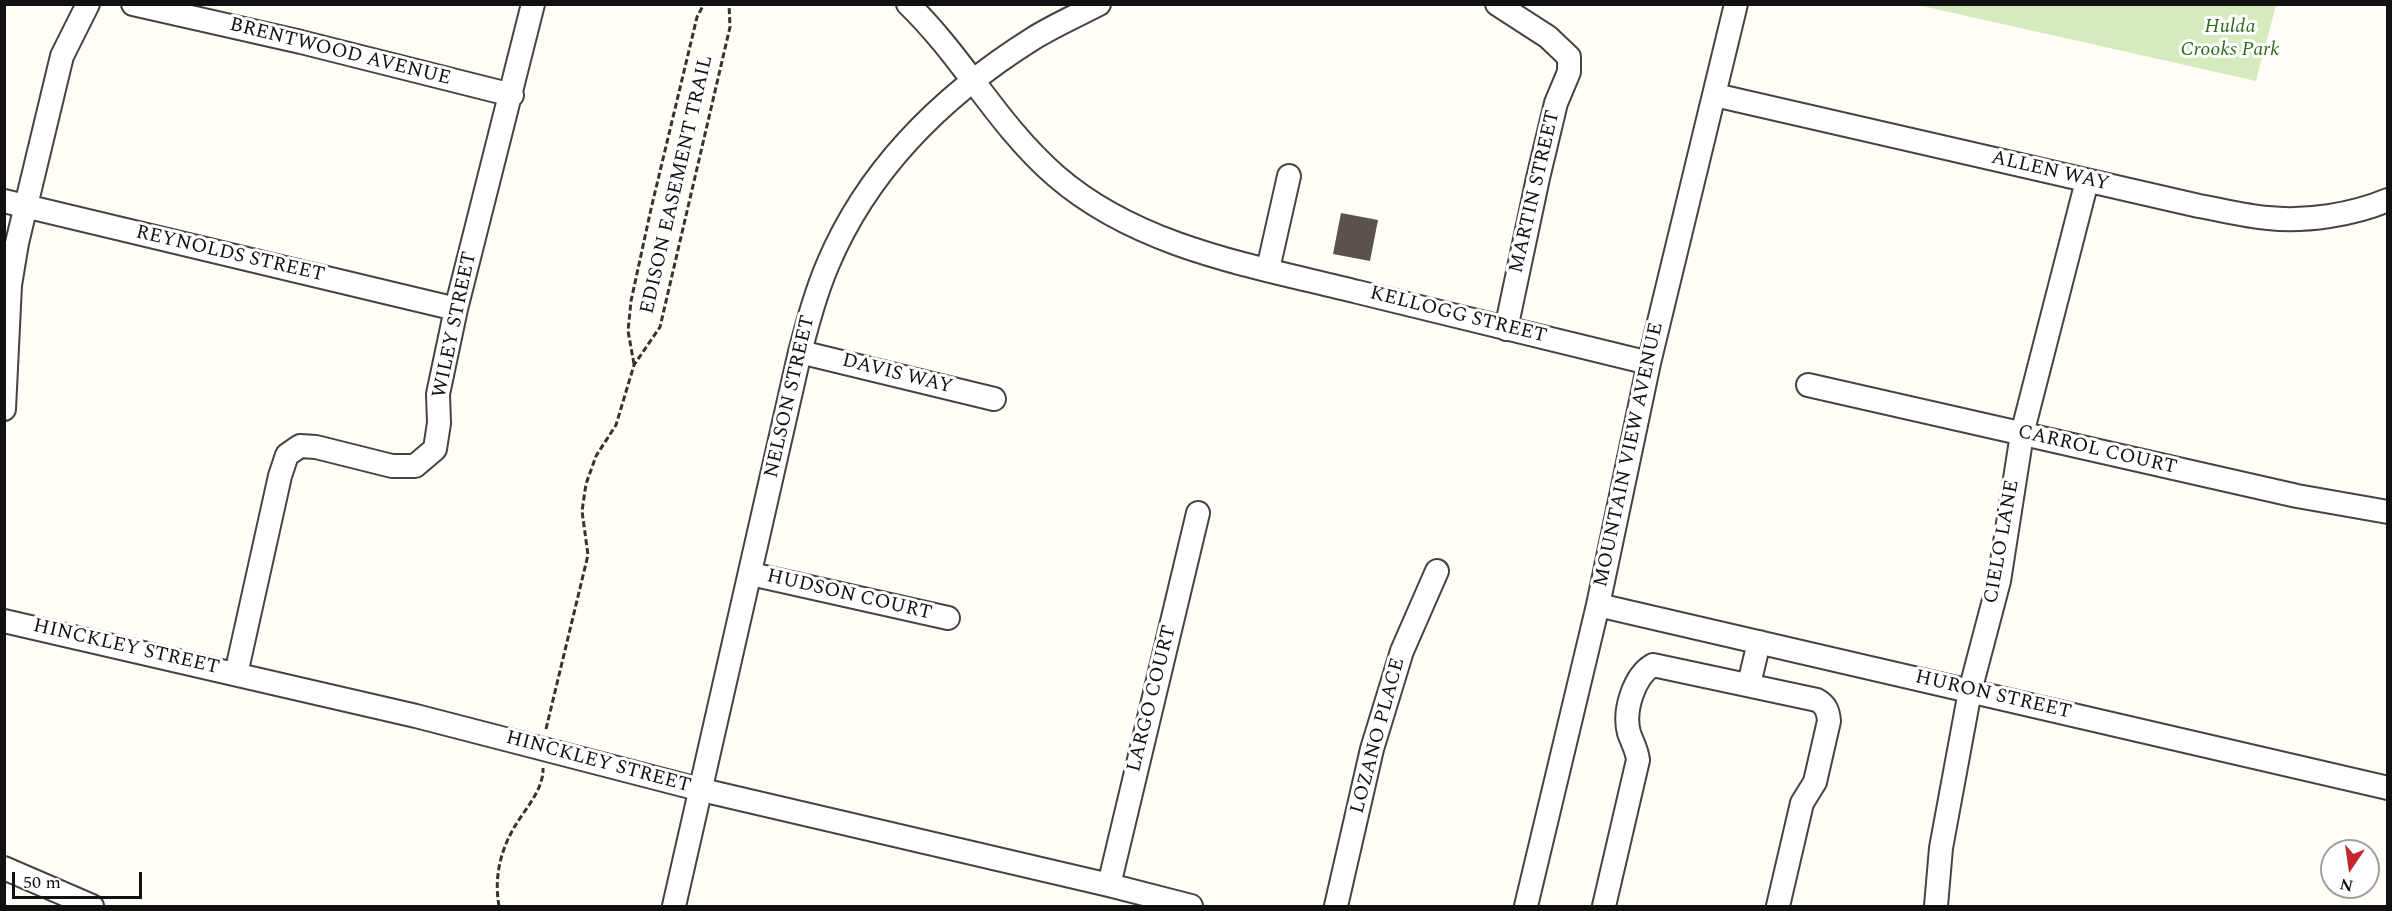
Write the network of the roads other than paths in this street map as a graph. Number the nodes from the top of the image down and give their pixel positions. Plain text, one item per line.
1 (88, 4) edge
2 (133, 4) edge
3 (533, 4) edge
4 (908, 4) edge
5 (1099, 4) edge
6 (1497, 4) edge
7 (1736, 4) edge
8 (971, 80) junction
9 (512, 95) junction
10 (1715, 95) junction
11 (1289, 176) dead end
12 (2087, 181) junction
13 (2388, 200) edge
14 (15, 204) edge
15 (1268, 269) junction
16 (456, 309) junction
17 (1506, 329) junction
18 (800, 352) junction
19 (1649, 363) junction
20 (1808, 385) dead end
21 (993, 399) dead end
22 (4, 409) edge
23 (2022, 434) junction
24 (2388, 512) edge
25 (1198, 513) dead end
26 (1437, 571) dead end
27 (751, 574) junction
28 (1598, 605) junction
29 (948, 618) dead end
30 (4, 621) edge
31 (1759, 642) junction
32 (236, 674) junction
33 (1749, 684) junction
34 (1970, 691) junction
35 (2388, 788) edge
36 (702, 790) junction
37 (4, 868) edge
38 (1109, 885) junction
39 (92, 906) edge
40 (674, 906) edge
41 (1191, 906) edge
42 (1336, 906) edge
43 (1526, 906) edge
44 (1604, 906) edge
45 (1778, 906) edge
46 (1936, 906) edge

1 - 14 street
2 - 9 street, BRENTWOOD AVENUE
3 - 9 street, WILEY STREET
4 - 8 street, KELLOGG STREET
5 - 8 street, NELSON STREET
6 - 17 street, MARTIN STREET
7 - 10 street, MOUNTAIN VIEW AVENUE
8 - 15 street, KELLOGG STREET
8 - 18 street, NELSON STREET
9 - 16 street, WILEY STREET
10 - 12 street, ALLEN WAY
10 - 19 street, MOUNTAIN VIEW AVENUE
11 - 15 street
12 - 13 street, ALLEN WAY
12 - 23 street, CIELO LANE
14 - 16 street, REYNOLDS STREET
14 - 22 street
15 - 17 street, KELLOGG STREET
16 - 32 street, WILEY STREET
17 - 19 street, KELLOGG STREET
18 - 21 street, DAVIS WAY
18 - 27 street, NELSON STREET
19 - 28 street, MOUNTAIN VIEW AVENUE
20 - 23 street, CARROL COURT
23 - 24 street, CARROL COURT
23 - 34 street, CIELO LANE
25 - 38 street, LARGO COURT
26 - 42 street, LOZANO PLACE
27 - 29 street, HUDSON COURT
27 - 36 street, NELSON STREET
28 - 31 street, HURON STREET
28 - 43 street, MOUNTAIN VIEW AVENUE
30 - 32 street, HINCKLEY STREET
31 - 33 street
31 - 34 street, HURON STREET
32 - 36 street, HINCKLEY STREET
33 - 44 street
33 - 45 street
34 - 35 street, HURON STREET
34 - 46 street, CIELO LANE
36 - 38 street, HINCKLEY STREET
36 - 40 street, NELSON STREET
37 - 39 street
38 - 41 street, HINCKLEY STREET

